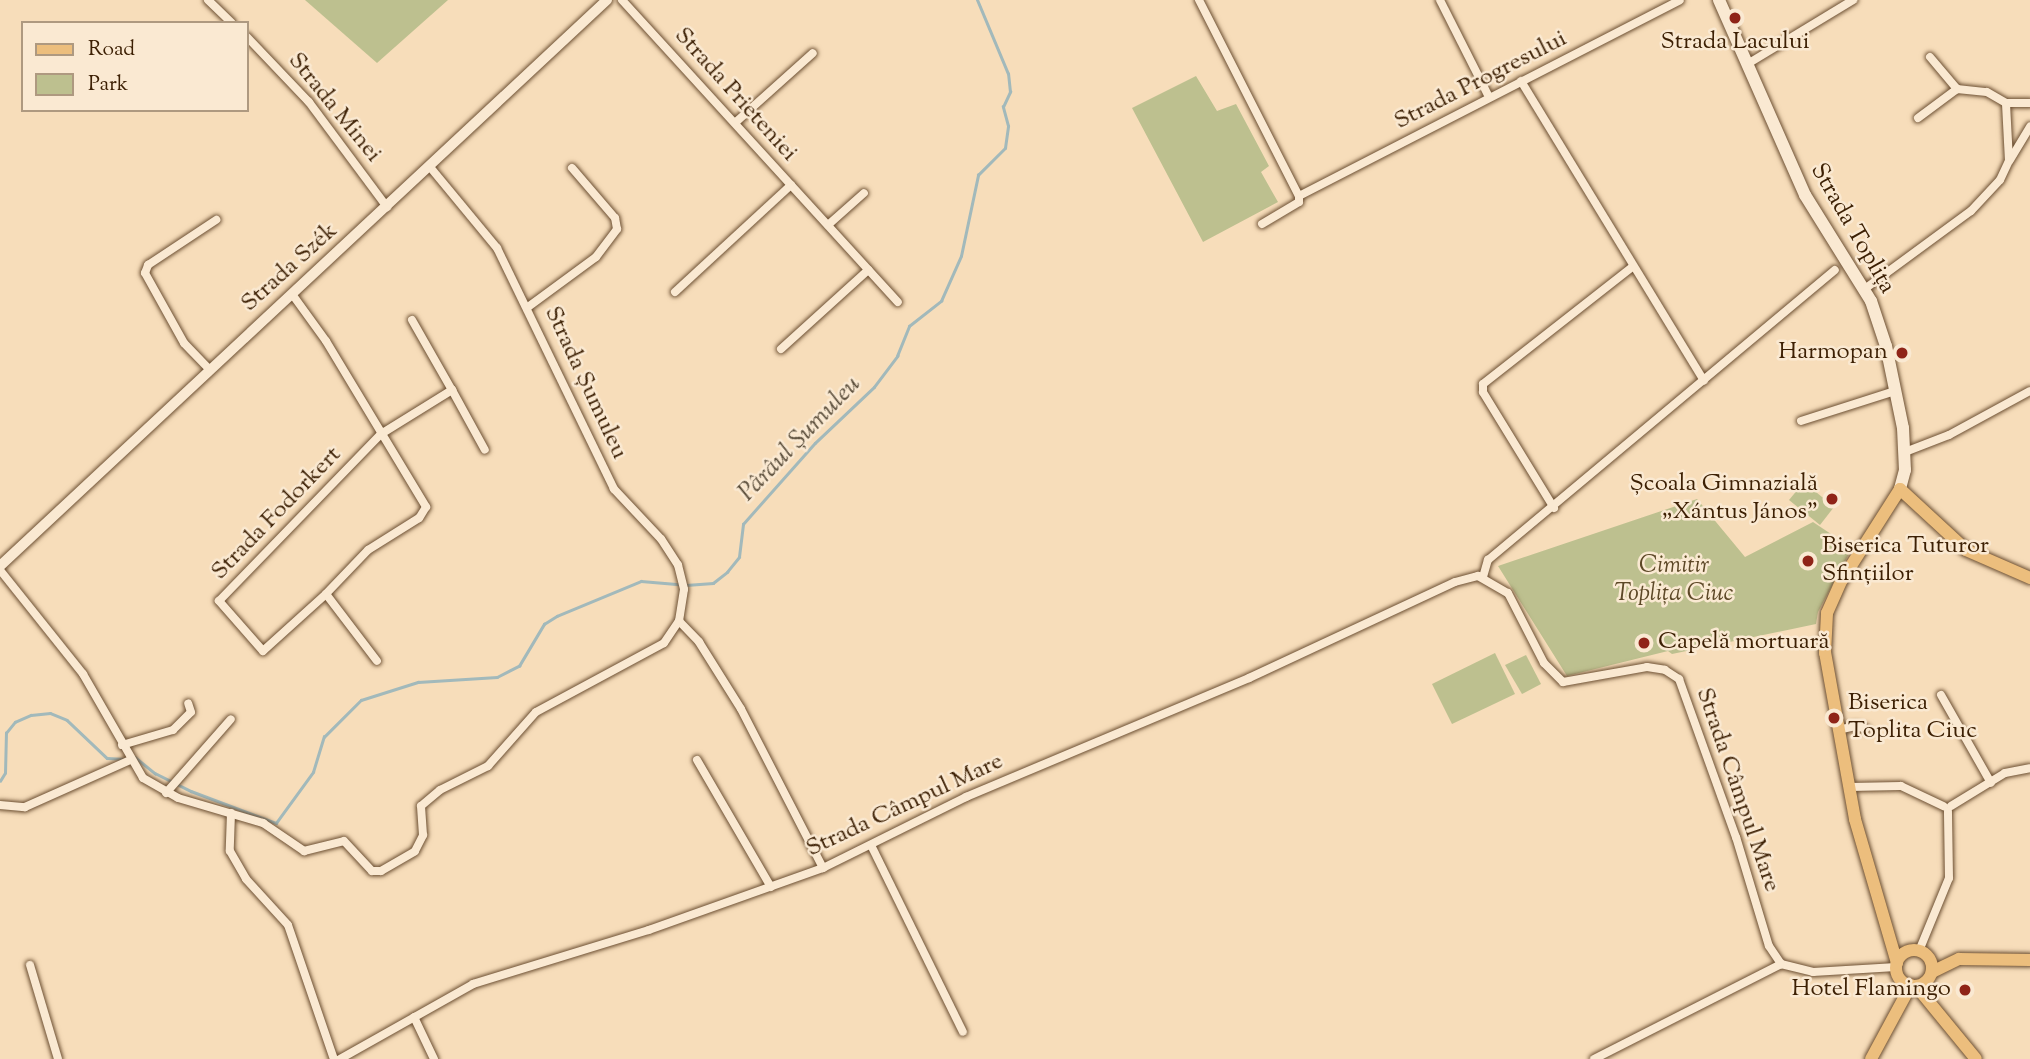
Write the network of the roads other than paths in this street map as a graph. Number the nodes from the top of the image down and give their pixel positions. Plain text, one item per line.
1 (208, 0) edge
2 (607, 0) edge
3 (622, 0) edge
4 (1199, 0) edge
5 (1440, 0) edge
6 (1680, 0) edge
7 (1719, 0) edge
8 (1853, 0) edge
9 (230, 21) edge
10 (248, 38) edge
11 (813, 52) dead end
12 (1930, 57) dead end
13 (1749, 64) junction
14 (1521, 82) junction
15 (1957, 89) junction
16 (1489, 97) junction
17 (2006, 103) junction
18 (2030, 103) edge
19 (1918, 118) dead end
20 (736, 122) junction
21 (2030, 127) edge
22 (2010, 161) junction
23 (430, 167) junction
24 (572, 168) dead end
25 (791, 185) junction
26 (864, 192) dead end
27 (1299, 196) junction
28 (387, 207) junction
29 (216, 220) dead end
30 (1262, 224) dead end
31 (828, 225) junction
32 (1632, 267) junction
33 (868, 270) junction
34 (1835, 270) dead end
35 (1866, 288) junction
36 (675, 292) dead end
37 (292, 294) junction
38 (898, 302) dead end
39 (528, 307) junction
40 (412, 320) dead end
41 (781, 349) dead end
42 (210, 370) junction
43 (1704, 381) junction
44 (452, 390) junction
45 (2030, 390) edge
46 (1895, 391) junction
47 (1801, 421) dead end
48 (381, 434) junction
49 (485, 450) dead end
50 (1905, 452) junction
51 (1900, 489) junction
52 (1554, 508) junction
53 (0, 568) edge
54 (1483, 577) junction
55 (2030, 578) edge
56 (326, 594) junction
57 (679, 621) junction
58 (377, 661) dead end
59 (1941, 695) dead end
60 (188, 703) dead end
61 (231, 719) dead end
62 (1842, 729) junction
63 (1866, 729) dead end
64 (122, 745) junction
65 (130, 760) junction
66 (697, 760) dead end
67 (2030, 768) edge
68 (1991, 783) junction
69 (1850, 787) junction
70 (166, 793) junction
71 (0, 804) edge
72 (1947, 808) junction
73 (231, 813) junction
74 (871, 845) junction
75 (823, 868) junction
76 (771, 887) junction
77 (1888, 924) junction
78 (1914, 951) junction
79 (2030, 960) edge
80 (1781, 964) junction
81 (30, 965) dead end
82 (1897, 969) junction
83 (1921, 981) junction
84 (1896, 1007) junction
85 (414, 1017) junction
86 (963, 1032) dead end
87 (58, 1059) edge
88 (334, 1059) edge
89 (340, 1059) edge
90 (434, 1059) edge
91 (1594, 1059) edge
92 (1871, 1059) edge
93 (1976, 1059) edge

1 - 9 street
2 - 23 street, Strada Szék
3 - 20 street, Strada Prieteniei
4 - 27 street
5 - 16 street
6 - 14 street, Strada Progresului
7 - 13 main road, Strada Toplița
8 - 13 street
10 - 28 street, Strada Minei
11 - 20 street
12 - 15 street
13 - 35 main road, Strada Toplița
14 - 16 street, Strada Progresului
14 - 32 street
15 - 17 street
15 - 19 street
16 - 27 street, Strada Progresului
17 - 18 street
17 - 22 street
20 - 25 street, Strada Prieteniei
21 - 22 street
22 - 35 street
23 - 28 street, Strada Szék
23 - 39 street, Strada Șumuleu
24 - 39 street
25 - 31 street, Strada Prieteniei
25 - 36 street, Strada Prieteniei
26 - 31 street
27 - 30 street, Strada Progresului
28 - 37 street, Strada Szék
29 - 42 street
31 - 33 street, Strada Prieteniei
32 - 43 street
32 - 52 street
33 - 38 street, Strada Prieteniei
33 - 41 street
34 - 43 street
35 - 46 main road, Strada Toplița
37 - 42 street, Strada Szék
37 - 48 street, Strada Fodorkert
39 - 57 street, Strada Șumuleu
40 - 44 street
42 - 53 street, Strada Szék
43 - 52 street
44 - 48 street, Strada Fodorkert
44 - 49 street
45 - 50 street
46 - 47 street
46 - 50 main road, Strada Toplița
48 - 56 street, Strada Fodorkert
48 - 56 street, Strada Fodorkert
50 - 51 main road, Strada Toplița
51 - 55 main road
51 - 62 main road, Strada Toplița
52 - 54 street
53 - 64 street
54 - 74 street, Strada Câmpul Mare
54 - 80 street, Strada Câmpul Mare
56 - 58 street
57 - 73 street
57 - 75 street
59 - 68 street
60 - 64 street
61 - 70 street
62 - 63 street
62 - 69 main road, Strada Toplița
64 - 65 street
65 - 70 street
65 - 71 street
66 - 76 street
67 - 68 street
68 - 72 street
69 - 72 street
69 - 77 main road, Strada Toplița
70 - 73 street
72 - 78 street
73 - 88 street
74 - 75 street, Strada Câmpul Mare
74 - 86 street
75 - 76 street, Strada Câmpul Mare
76 - 85 street, Strada Câmpul Mare
77 - 78 main road, Strada Toplița
77 - 82 main road, Strada Toplița
78 - 82 main road
78 - 83 main road, Strada Toplița
79 - 83 main road
80 - 82 street
80 - 91 street
81 - 87 street
82 - 83 main road
82 - 84 main road, Strada Toplița
83 - 84 main road
83 - 93 main road
84 - 92 main road
85 - 89 street, Strada Câmpul Mare
85 - 90 street

